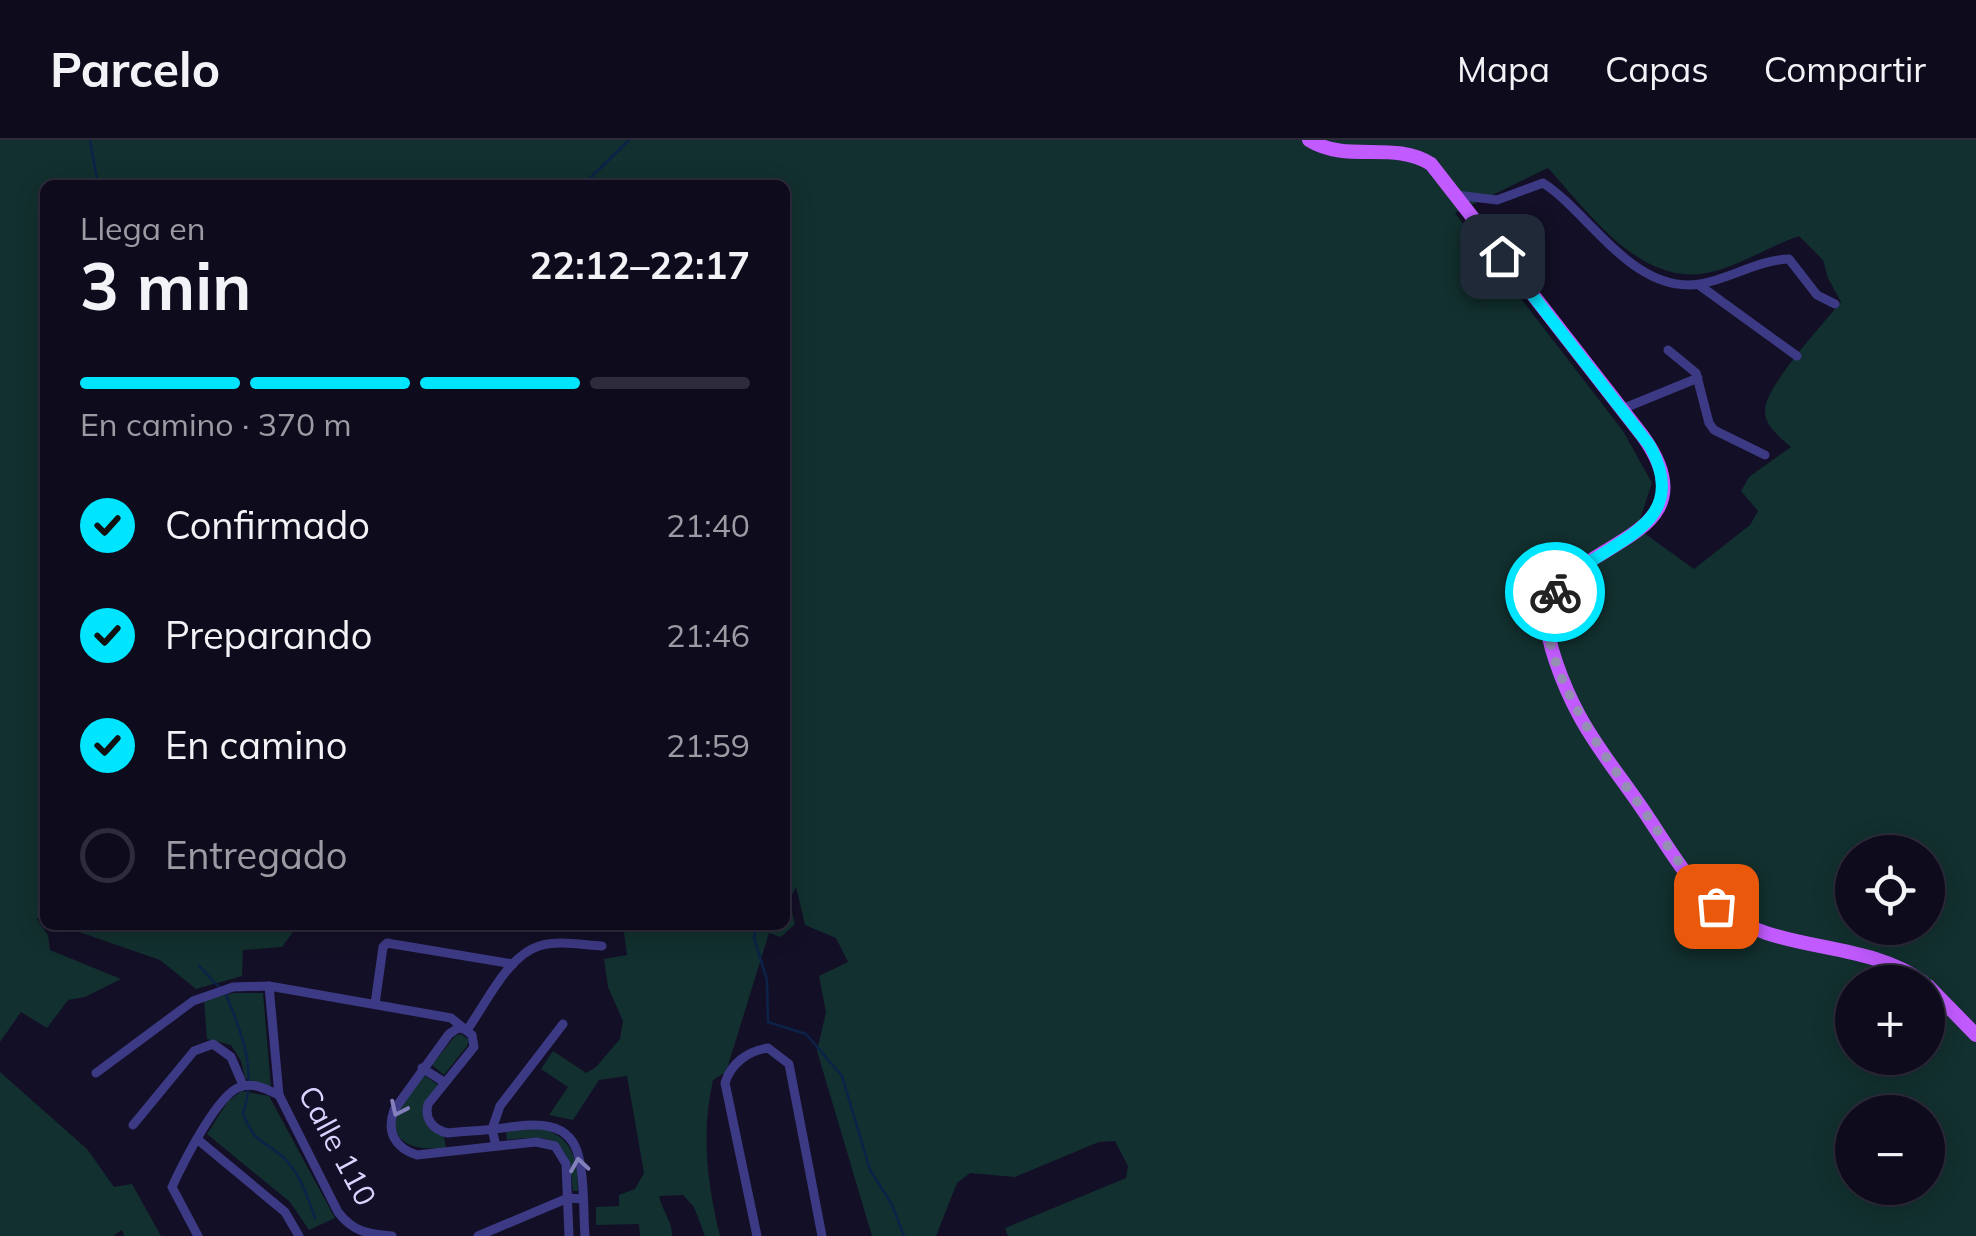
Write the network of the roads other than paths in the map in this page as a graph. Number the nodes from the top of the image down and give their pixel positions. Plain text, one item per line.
1 (1309, 140) edge
2 (1456, 195) junction
3 (1699, 284) junction
4 (1834, 304) dead end
5 (1668, 350) dead end
6 (1797, 356) dead end
7 (1698, 378) junction
8 (1622, 410) junction
9 (1765, 455) dead end
10 (602, 946) dead end
11 (514, 964) junction
12 (1891, 965) edge
13 (269, 986) junction
14 (374, 1004) junction
15 (1945, 1004) edge
16 (563, 1024) dead end
17 (468, 1030) junction
18 (1976, 1035) edge
19 (422, 1068) junction
20 (96, 1073) dead end
21 (444, 1082) junction
22 (243, 1085) junction
23 (279, 1095) junction
24 (133, 1125) dead end
25 (492, 1129) junction
26 (448, 1132) junction
27 (198, 1139) junction
28 (496, 1146) junction
29 (450, 1152) junction
30 (568, 1198) junction
31 (583, 1198) junction
32 (198, 1236) edge
33 (299, 1236) edge
34 (392, 1236) edge
35 (478, 1236) edge
36 (569, 1236) edge
37 (585, 1236) edge
38 (757, 1236) edge
39 (822, 1236) edge

1 - 2 main road
2 - 3 street
2 - 8 main road
3 - 4 street
3 - 6 street
5 - 7 street
7 - 8 street
7 - 9 street
8 - 12 main road
10 - 11 street
11 - 14 street
11 - 17 street
13 - 14 street
13 - 20 street
13 - 23 street, Calle 110
14 - 17 street
15 - 18 main road
16 - 25 street
17 - 19 street
17 - 21 street
19 - 21 street
19 -> 29 street
21 - 26 street
22 - 23 street
22 - 24 street
22 - 27 street
23 - 34 street, Calle 110
25 - 26 street
25 - 28 street
31 -> 25 street
26 - 29 street
27 - 32 street
27 - 33 street
28 - 29 street
28 - 30 street
30 - 31 street
30 - 35 street
30 - 36 street
31 - 37 street
38 - 39 street

